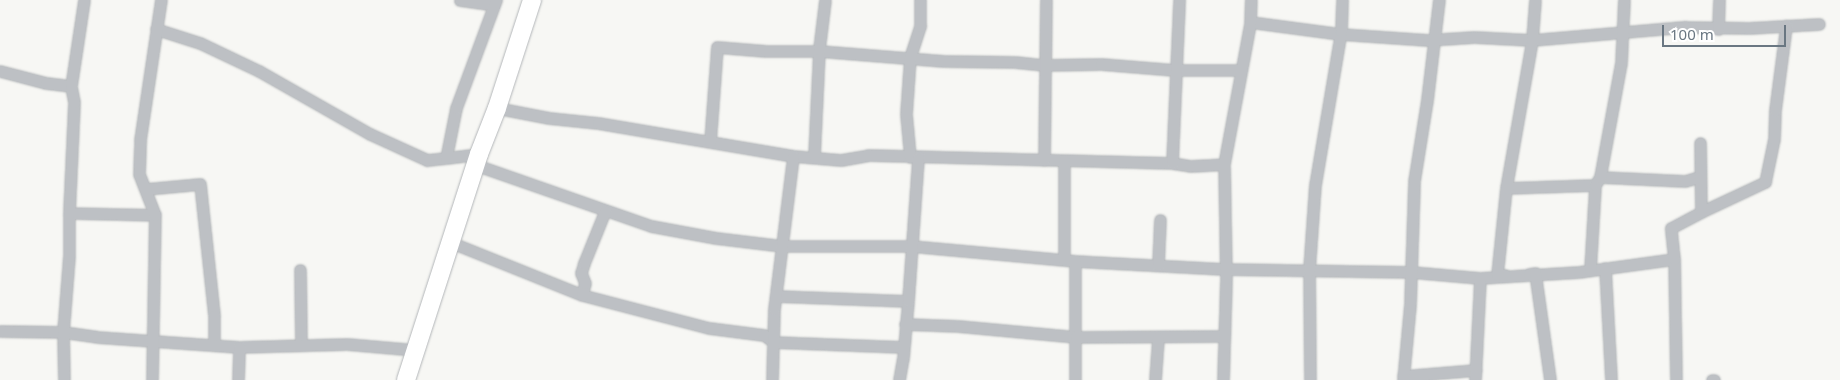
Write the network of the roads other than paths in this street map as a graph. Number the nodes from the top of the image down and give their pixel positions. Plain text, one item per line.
1 (84, 0) edge
2 (161, 0) edge
3 (460, 0) edge
4 (532, 0) edge
5 (825, 0) edge
6 (920, 0) edge
7 (1046, 0) edge
8 (1179, 0) edge
9 (1250, 0) edge
10 (1342, 0) edge
11 (1439, 0) edge
12 (1535, 0) edge
13 (1624, 0) edge
14 (1719, 0) edge
15 (495, 2) edge
16 (1250, 22) junction
17 (1819, 24) dead end
18 (1786, 26) junction
19 (156, 29) junction
20 (1718, 29) junction
21 (1623, 32) junction
22 (1340, 34) junction
23 (1435, 39) junction
24 (1532, 40) junction
25 (819, 51) junction
26 (910, 57) junction
27 (1045, 65) junction
28 (1175, 70) junction
29 (1240, 70) junction
30 (0, 71) edge
31 (70, 86) junction
32 (497, 108) junction
33 (710, 142) junction
34 (1700, 143) dead end
35 (793, 156) junction
36 (814, 156) junction
37 (914, 157) junction
38 (446, 158) junction
39 (477, 160) junction
40 (1044, 160) junction
41 (1064, 161) junction
42 (1172, 163) junction
43 (1224, 164) junction
44 (1700, 177) junction
45 (1598, 181) junction
46 (1506, 188) junction
47 (146, 190) junction
48 (605, 212) junction
49 (1701, 212) junction
50 (69, 213) junction
51 (155, 215) junction
52 (1160, 220) dead end
53 (450, 242) junction
54 (783, 246) junction
55 (911, 246) junction
56 (1674, 259) junction
57 (1070, 260) junction
58 (1158, 265) junction
59 (1605, 268) junction
60 (1224, 269) junction
61 (300, 270) dead end
62 (1310, 270) junction
63 (1590, 270) junction
64 (1411, 272) junction
65 (1535, 273) junction
66 (1480, 278) junction
67 (582, 295) junction
68 (776, 296) junction
69 (908, 301) junction
70 (905, 324) junction
71 (0, 331) edge
72 (63, 332) junction
73 (1223, 336) junction
74 (1076, 337) junction
75 (1158, 338) junction
76 (152, 341) junction
77 (774, 342) junction
78 (214, 345) junction
79 (301, 345) junction
80 (239, 346) junction
81 (904, 347) junction
82 (416, 350) junction
83 (1475, 375) edge
84 (1403, 378) edge
85 (64, 380) edge
86 (152, 380) edge
87 (238, 380) edge
88 (406, 380) edge
89 (772, 380) edge
90 (899, 380) edge
91 (1075, 380) edge
92 (1155, 380) edge
93 (1223, 380) edge
94 (1310, 380) edge
95 (1550, 380) edge
96 (1611, 380) edge
97 (1676, 380) edge

1 - 31 street
2 - 19 street
3 - 15 street
4 - 32 highway
5 - 25 street
6 - 26 street
7 - 27 street
8 - 28 street
9 - 16 street
10 - 22 street
11 - 23 street
12 - 24 street
13 - 21 street
14 - 20 street
15 - 38 street
16 - 22 street
16 - 29 street
17 - 18 street
18 - 20 street
18 - 49 street
19 - 38 street
19 - 47 street
20 - 21 street
21 - 24 street
21 - 45 street
22 - 23 street
22 - 62 street
23 - 24 street
23 - 64 street
24 - 46 street
25 - 26 street
25 - 33 street
25 - 36 street
26 - 27 street
26 - 37 street
27 - 28 street
27 - 40 street
28 - 29 street
28 - 42 street
29 - 43 street
30 - 31 street
31 - 50 street
32 - 33 street
32 - 39 highway
33 - 35 street
34 - 44 street
35 - 36 street
35 - 54 street
36 - 37 street
37 - 40 street
37 - 55 street
38 - 39 street
39 - 48 street
39 - 53 highway
40 - 41 street
41 - 42 street
41 - 57 street
42 - 43 street
43 - 60 street
44 - 45 street
44 - 49 street
45 - 46 street
45 - 63 street
46 - 65 street
47 - 51 street
47 - 78 street
48 - 54 street
48 - 67 street
49 - 56 street
50 - 51 street
50 - 72 street
51 - 76 street
52 - 58 street
53 - 67 street
53 - 82 highway
54 - 55 street
54 - 68 street
55 - 57 street
55 - 69 street
56 - 59 street
56 - 97 street
57 - 58 street
57 - 74 street
58 - 60 street
59 - 63 street
59 - 96 street
60 - 62 street
60 - 73 street
61 - 79 street
62 - 64 street
62 - 94 street
63 - 65 street
64 - 66 street
64 - 84 street
65 - 66 street
65 - 95 street
66 - 83 street
67 - 77 street
68 - 69 street
68 - 77 street
69 - 70 street
70 - 74 street
70 - 81 street
71 - 72 street
72 - 76 street
72 - 85 street
73 - 75 street
73 - 93 street
74 - 75 street
74 - 91 street
75 - 92 street
76 - 78 street
76 - 86 street
77 - 81 street
77 - 89 street
78 - 80 street
79 - 80 street
79 - 82 street
80 - 87 street
81 - 90 street
82 - 88 highway
83 - 84 street

